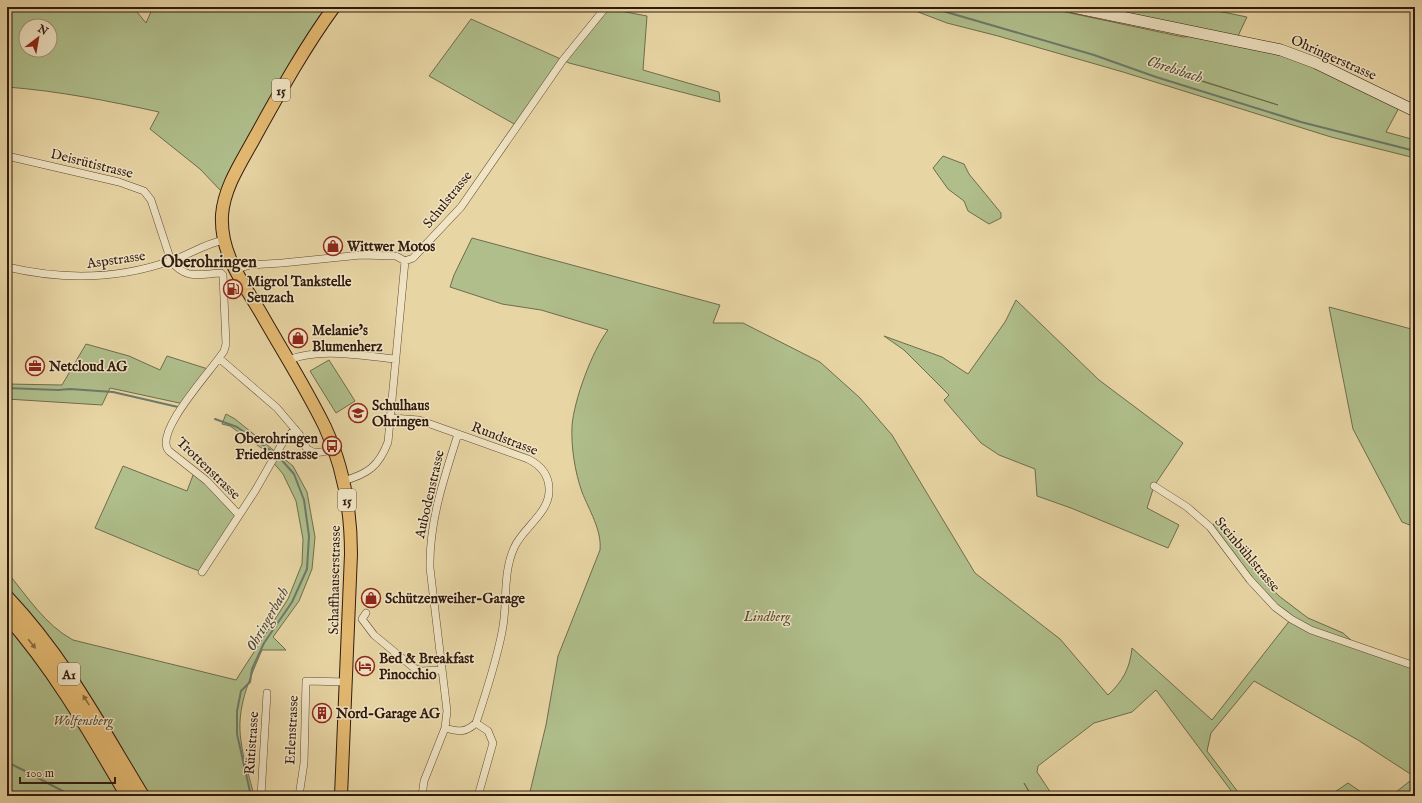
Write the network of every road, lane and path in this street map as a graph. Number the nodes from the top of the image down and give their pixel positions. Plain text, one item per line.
1 (334, 7) edge
2 (606, 7) edge
3 (1073, 7) edge
4 (1415, 111) edge
5 (7, 156) edge
6 (224, 240) junction
7 (171, 261) junction
8 (405, 261) junction
9 (7, 267) edge
10 (234, 270) junction
11 (220, 359) junction
12 (396, 359) junction
13 (288, 360) junction
14 (392, 418) junction
15 (295, 429) junction
16 (458, 434) junction
17 (333, 450) junction
18 (343, 481) junction
19 (1154, 486) dead end
20 (239, 516) junction
21 (202, 572) dead end
22 (7, 598) edge
23 (366, 613) dead end
24 (7, 615) edge
25 (1415, 666) edge
26 (442, 670) junction
27 (347, 682) junction
28 (267, 692) dead end
29 (476, 723) junction
30 (445, 728) junction
31 (343, 757) junction
32 (128, 796) edge
33 (142, 796) edge
34 (261, 796) edge
35 (299, 796) edge
36 (335, 796) edge
37 (341, 796) edge
38 (422, 796) edge
39 (478, 796) edge

1 - 6 main road, Schaffhauserstrasse / 15
2 - 8 street, Schulstrasse
3 - 4 main road, Ohringerstrasse
5 - 7 street, Deisrütistrasse
6 - 7 street, Aspstrasse
6 - 10 main road, Schaffhauserstrasse / 15
7 - 9 street, Aspstrasse
7 - 11 street, Trottenstrasse
8 - 10 street
8 - 12 street
10 - 13 main road, Schaffhauserstrasse / 15
11 - 15 street
11 - 20 street, Trottenstrasse
12 - 13 street
12 - 14 street
13 - 17 main road, Schaffhauserstrasse / 15
14 - 16 street, Rundstrasse
14 - 18 street
15 - 17 street
15 - 20 street
16 - 26 street, Aubodenstrasse
16 - 29 street, Rundstrasse
17 - 18 main road, Schaffhauserstrasse / 15
18 - 27 main road, Schaffhauserstrasse / 15
19 - 25 street, Steinbühlstrasse
20 - 21 street
33 -> 22 highway, A1
23 - 26 street
24 -> 32 highway, A1
26 - 30 street, Aubodenstrasse
27 - 31 main road, Schaffhauserstrasse / 15
27 - 35 street, Erlenstrasse
28 - 34 street, Rütistrasse
29 - 30 street
29 - 39 street
30 - 38 street, Aubodenstrasse
31 - 36 main road, Schaffhauserstrasse / 15
31 - 37 main road, Schaffhauserstrasse / 15

